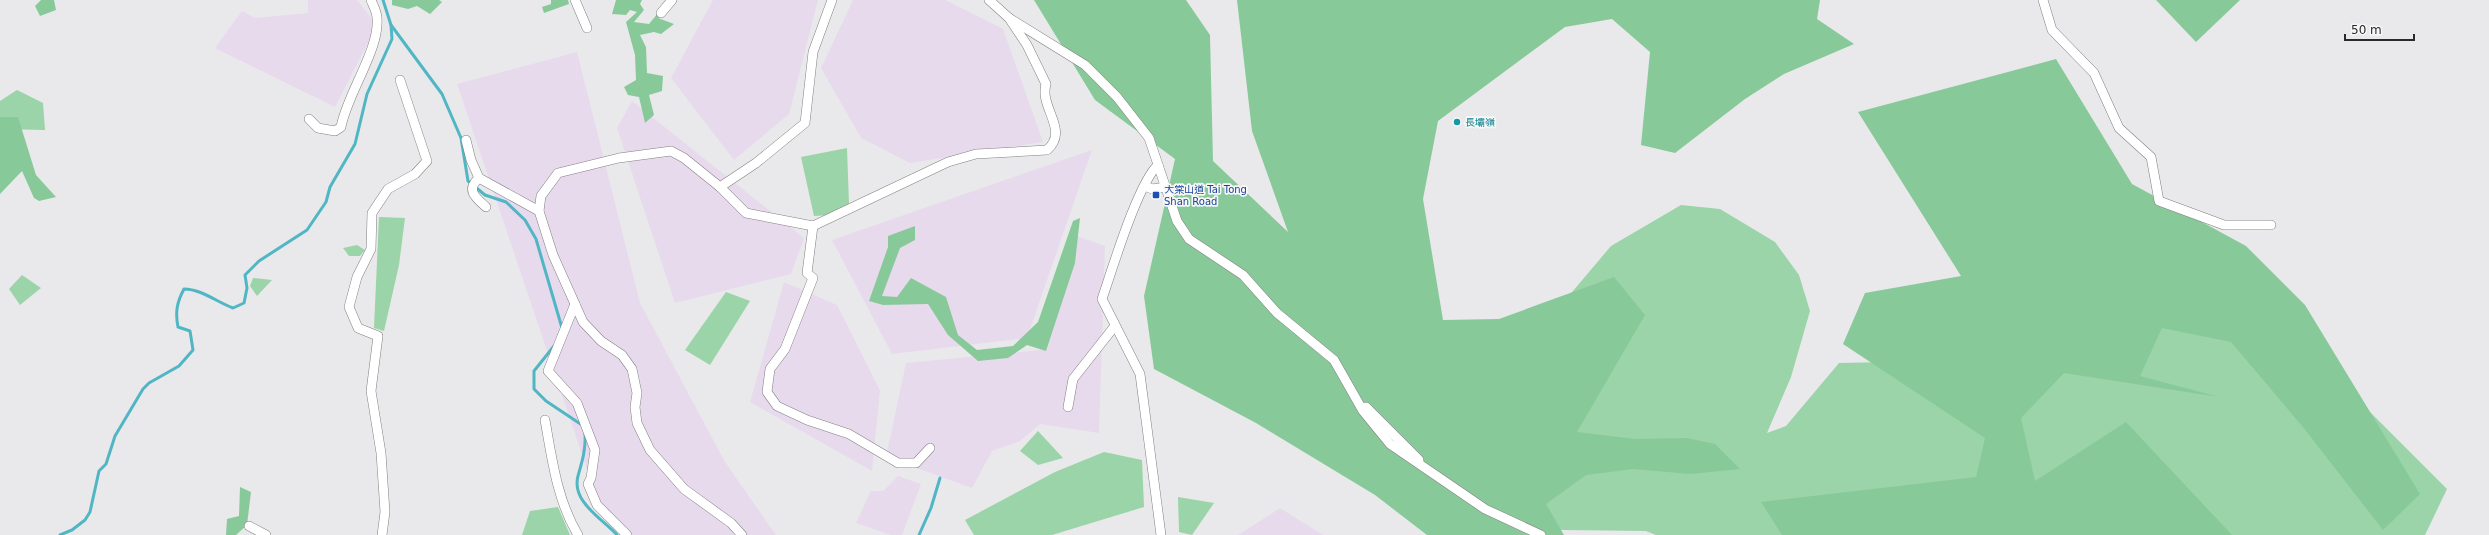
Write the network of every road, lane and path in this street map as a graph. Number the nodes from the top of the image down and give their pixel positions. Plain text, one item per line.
1 (371, 0) edge
2 (575, 0) edge
3 (672, 0) edge
4 (832, 0) edge
5 (989, 0) edge
6 (2043, 0) edge
7 (661, 13) dead end
8 (1010, 18) junction
9 (587, 28) dead end
10 (400, 80) dead end
11 (309, 119) dead end
12 (466, 140) dead end
13 (1158, 165) junction
14 (477, 180) junction
15 (1145, 186) junction
16 (720, 187) junction
17 (1166, 187) junction
18 (486, 207) dead end
19 (540, 211) junction
20 (2271, 225) dead end
21 (813, 226) junction
22 (575, 304) junction
23 (1114, 327) junction
24 (1068, 407) dead end
25 (546, 420) dead end
26 (930, 448) dead end
27 (249, 526) dead end
28 (266, 535) edge
29 (382, 535) edge
30 (578, 535) edge
31 (627, 535) edge
32 (742, 535) edge
33 (1161, 535) edge
34 (1541, 535) edge

1 - 11 street
2 - 9 street
3 - 7 street
4 - 16 street
5 - 8 street
6 - 20 street
8 - 13 street
8 - 21 street
10 - 29 street
12 - 14 street
13 - 15 street
13 - 17 street
14 - 18 street
14 - 19 street
15 - 17 street
15 - 23 street
16 - 19 street
16 - 21 street
17 - 34 street
19 - 22 street
21 - 26 street
22 - 31 street
22 - 32 street
23 - 24 street
23 - 33 street
25 - 30 street
27 - 28 street

